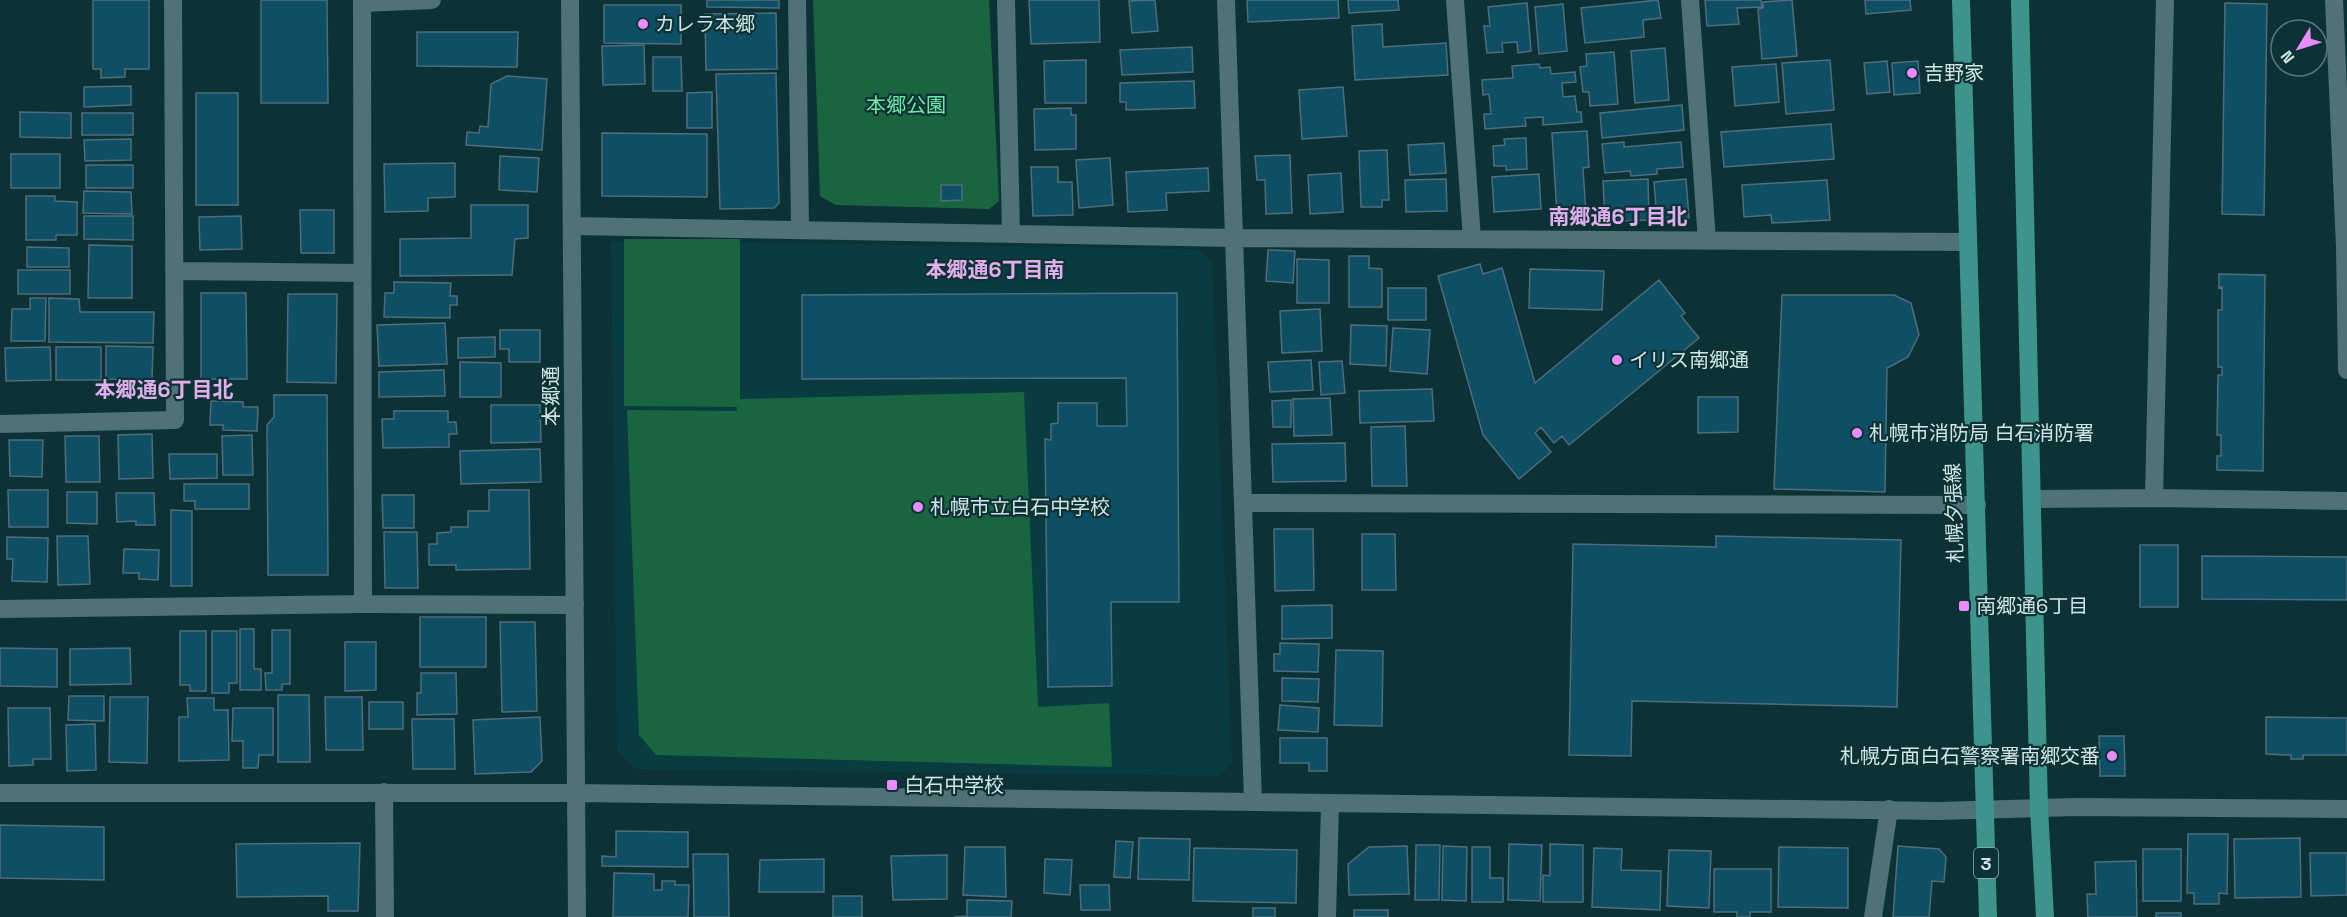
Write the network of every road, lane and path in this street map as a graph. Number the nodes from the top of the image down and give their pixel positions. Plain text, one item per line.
1 (173, 0) edge
2 (432, 0) edge
3 (570, 0) edge
4 (797, 0) edge
5 (1006, 0) edge
6 (1226, 0) edge
7 (1455, 0) edge
8 (1690, 0) edge
9 (1960, 0) edge
10 (2020, 0) edge
11 (2165, 0) edge
12 (2334, 0) edge
13 (362, 2) edge
14 (2343, 111) edge
15 (573, 226) junction
16 (800, 229) junction
17 (1011, 234) junction
18 (1235, 238) junction
19 (1472, 239) junction
20 (1707, 241) junction
21 (1966, 242) junction
22 (2346, 247) edge
23 (174, 272) junction
24 (362, 273) junction
25 (2347, 370) edge
26 (0, 424) edge
27 (2154, 498) junction
28 (2034, 499) junction
29 (2347, 501) edge
30 (1244, 503) junction
31 (1977, 505) junction
32 (363, 604) junction
33 (575, 605) junction
34 (0, 609) edge
35 (384, 792) junction
36 (0, 793) edge
37 (577, 793) junction
38 (1253, 801) junction
39 (1330, 804) junction
40 (1986, 808) junction
41 (2039, 808) junction
42 (1889, 809) junction
43 (2347, 809) edge
44 (385, 917) edge
45 (577, 917) edge
46 (1327, 917) edge
47 (1873, 917) edge
48 (1988, 917) edge
49 (2045, 917) edge

1 - 23 street
2 - 13 street
3 - 15 street, 本郷通
4 - 16 street
5 - 17 street
6 - 18 street
7 - 19 street
8 - 20 street
9 - 21 main road, 札幌夕張線 / 3
10 - 28 main road
11 - 27 street
12 - 14 street
13 - 24 street
14 - 22 street
15 - 16 street
15 - 33 street, 本郷通
16 - 17 street
17 - 18 street
18 - 19 street
18 - 30 street
19 - 20 street
20 - 21 street
21 - 31 main road, 札幌夕張線 / 3
22 - 25 street
23 - 24 street
23 - 26 street
24 - 32 street
27 - 28 street
27 - 29 street
28 - 41 main road
30 - 31 street
30 - 38 street
31 - 40 main road, 札幌夕張線 / 3
32 - 33 street
32 - 34 street
33 - 37 street, 本郷通
35 - 36 street
35 - 37 street
35 - 44 street
37 - 38 street
37 - 45 street, 本郷通
38 - 39 street
39 - 42 street
39 - 46 street
40 - 41 street
40 - 42 street
40 - 48 main road, 札幌夕張線 / 3
41 - 43 street
41 - 49 main road
42 - 47 street

